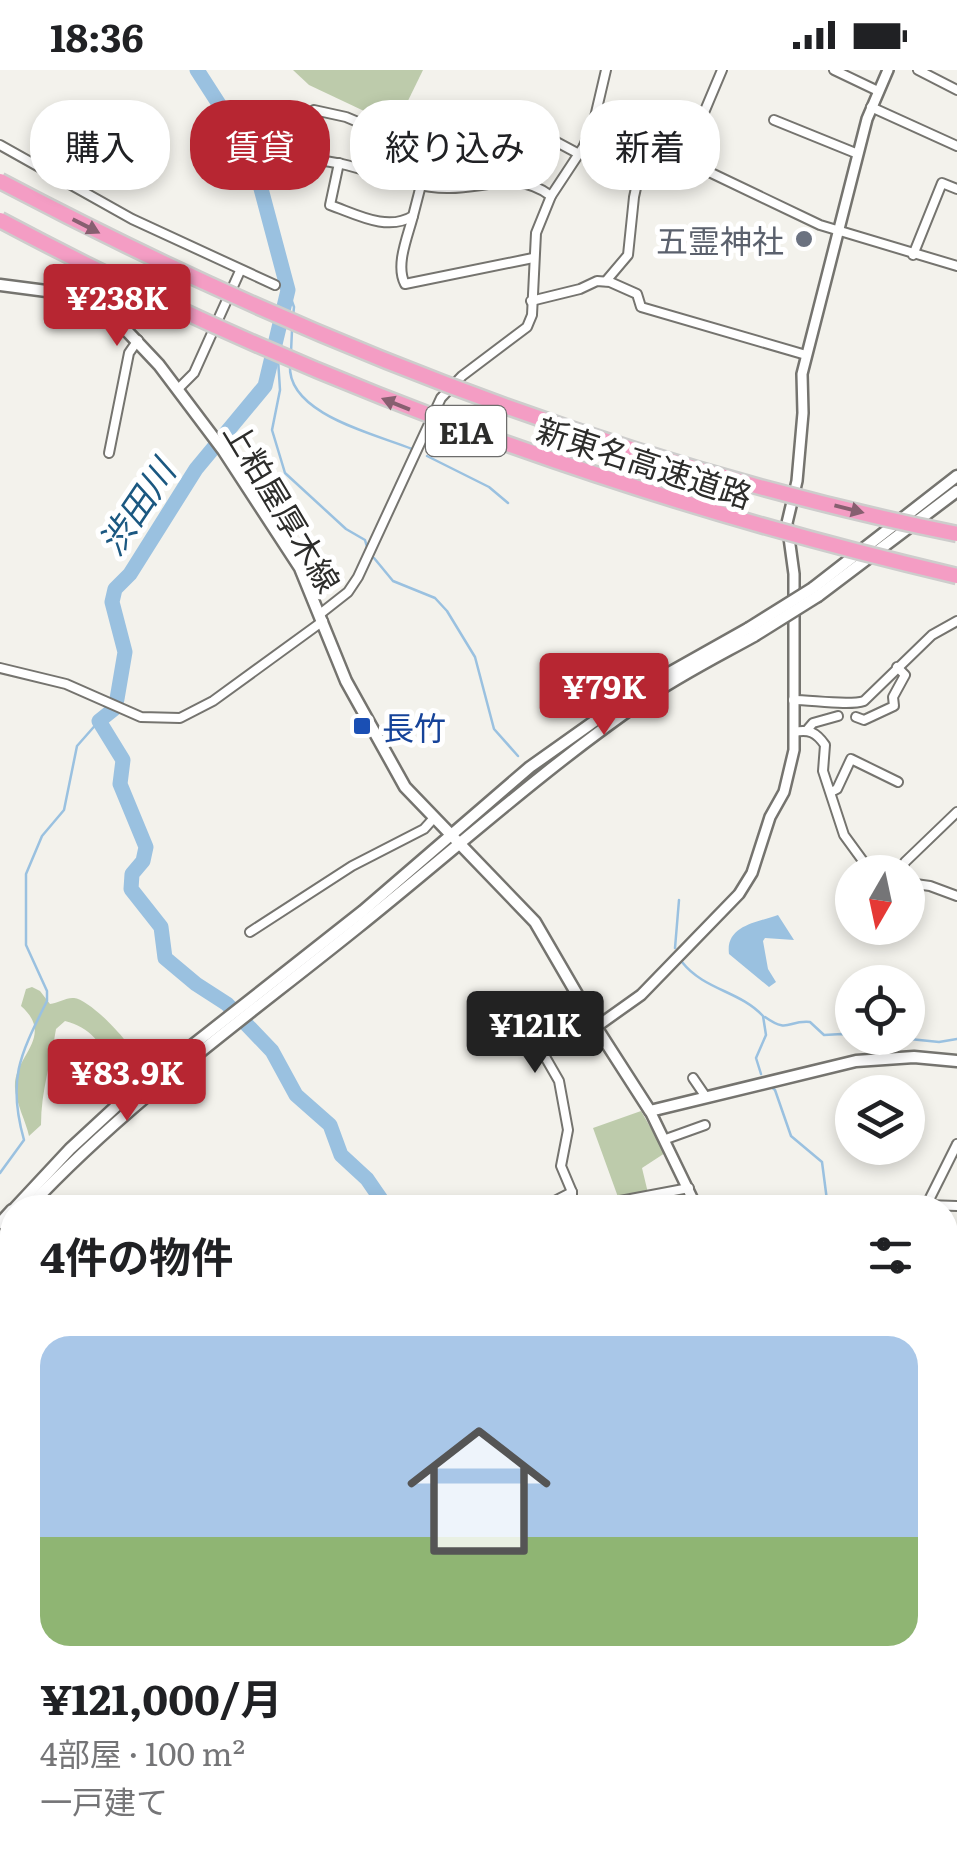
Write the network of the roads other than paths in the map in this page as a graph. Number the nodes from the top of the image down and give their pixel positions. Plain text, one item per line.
1 (606, 70) edge
2 (722, 70) edge
3 (834, 70) edge
4 (888, 70) edge
5 (918, 70) edge
6 (957, 90) edge
7 (878, 91) junction
8 (597, 100) edge
9 (709, 100) edge
10 (871, 107) junction
11 (350, 120) edge
12 (774, 120) dead end
13 (0, 146) edge
14 (957, 146) edge
15 (580, 151) edge
16 (858, 154) junction
17 (30, 162) edge
18 (339, 163) junction
19 (350, 166) edge
20 (720, 177) edge
21 (0, 181) edge
22 (957, 189) edge
23 (81, 190) edge
24 (421, 190) edge
25 (543, 190) edge
26 (636, 190) edge
27 (550, 196) junction
28 (414, 216) junction
29 (0, 220) edge
30 (840, 232) junction
31 (913, 255) junction
32 (533, 258) junction
33 (956, 265) edge
34 (240, 271) junction
35 (606, 281) junction
36 (0, 284) edge
37 (275, 286) dead end
38 (532, 301) junction
39 (138, 340) junction
40 (806, 355) junction
41 (178, 389) junction
42 (109, 453) dead end
43 (957, 476) edge
44 (957, 491) edge
45 (957, 534) edge
46 (957, 576) edge
47 (815, 592) junction
48 (322, 618) junction
49 (957, 620) edge
50 (898, 667) junction
51 (0, 668) edge
52 (794, 700) junction
53 (838, 716) dead end
54 (856, 717) dead end
55 (806, 730) junction
56 (794, 732) junction
57 (898, 782) dead end
58 (831, 792) junction
59 (957, 812) edge
60 (433, 819) junction
61 (454, 839) junction
62 (858, 855) edge
63 (912, 855) edge
64 (925, 885) edge
65 (957, 896) edge
66 (250, 932) dead end
67 (585, 1008) junction
68 (227, 1025) junction
69 (596, 1027) junction
70 (957, 1061) edge
71 (694, 1078) dead end
72 (706, 1096) junction
73 (650, 1111) junction
74 (706, 1125) dead end
75 (666, 1139) junction
76 (957, 1144) edge
77 (689, 1188) junction
78 (572, 1192) joint
79 (27, 1195) edge
80 (40, 1195) edge
81 (566, 1195) edge
82 (652, 1195) edge
83 (691, 1195) edge
84 (932, 1195) edge

1 - 8 street
2 - 9 street
3 - 7 street
4 - 7 street
5 - 6 street
7 - 10 street
10 - 14 street
10 - 16 street
11 - 18 street
12 - 16 street
13 - 17 street
15 - 27 street
16 - 30 street
18 - 19 street
18 - 28 street
20 - 30 street
21 -> 45 highway, 新東名高速道路 / E1A, bridge
22 - 31 street
23 - 34 street
24 - 28 street
25 - 27 street
26 - 35 street
27 - 32 street
28 - 32 street
46 -> 29 highway, 新東名高速道路 / E1A, bridge
30 - 31 street
30 - 40 street
31 - 33 street
32 - 38 street
34 - 37 street
34 - 41 street
35 - 38 street
35 - 40 street
36 - 39 main road, 上粕屋厚木線
38 - 48 street
39 - 41 main road, 上粕屋厚木線
39 - 42 street
40 - 52 street
41 - 48 main road, 上粕屋厚木線
43 - 47 main road
44 - 47 main road
47 - 61 main road, bridge
48 - 51 street
48 - 60 main road, 上粕屋厚木線
49 - 50 street
50 - 52 street
50 - 54 street
52 - 56 street
53 - 55 street
55 - 56 street
55 - 58 street
56 - 69 street
57 - 58 street
58 - 62 street
59 - 63 street
60 - 61 main road, 上粕屋厚木線
60 - 66 street
61 - 67 main road, 上粕屋厚木線
61 - 68 main road
64 - 65 street
67 - 69 main road, 上粕屋厚木線
67 - 78 street
68 - 79 main road
68 - 80 main road
69 - 73 main road, 上粕屋厚木線
70 - 72 main road
71 - 72 street
72 - 73 main road
73 - 75 street
74 - 75 street
75 - 77 street
76 - 84 street
77 - 82 street
77 - 83 street
78 - 81 street

